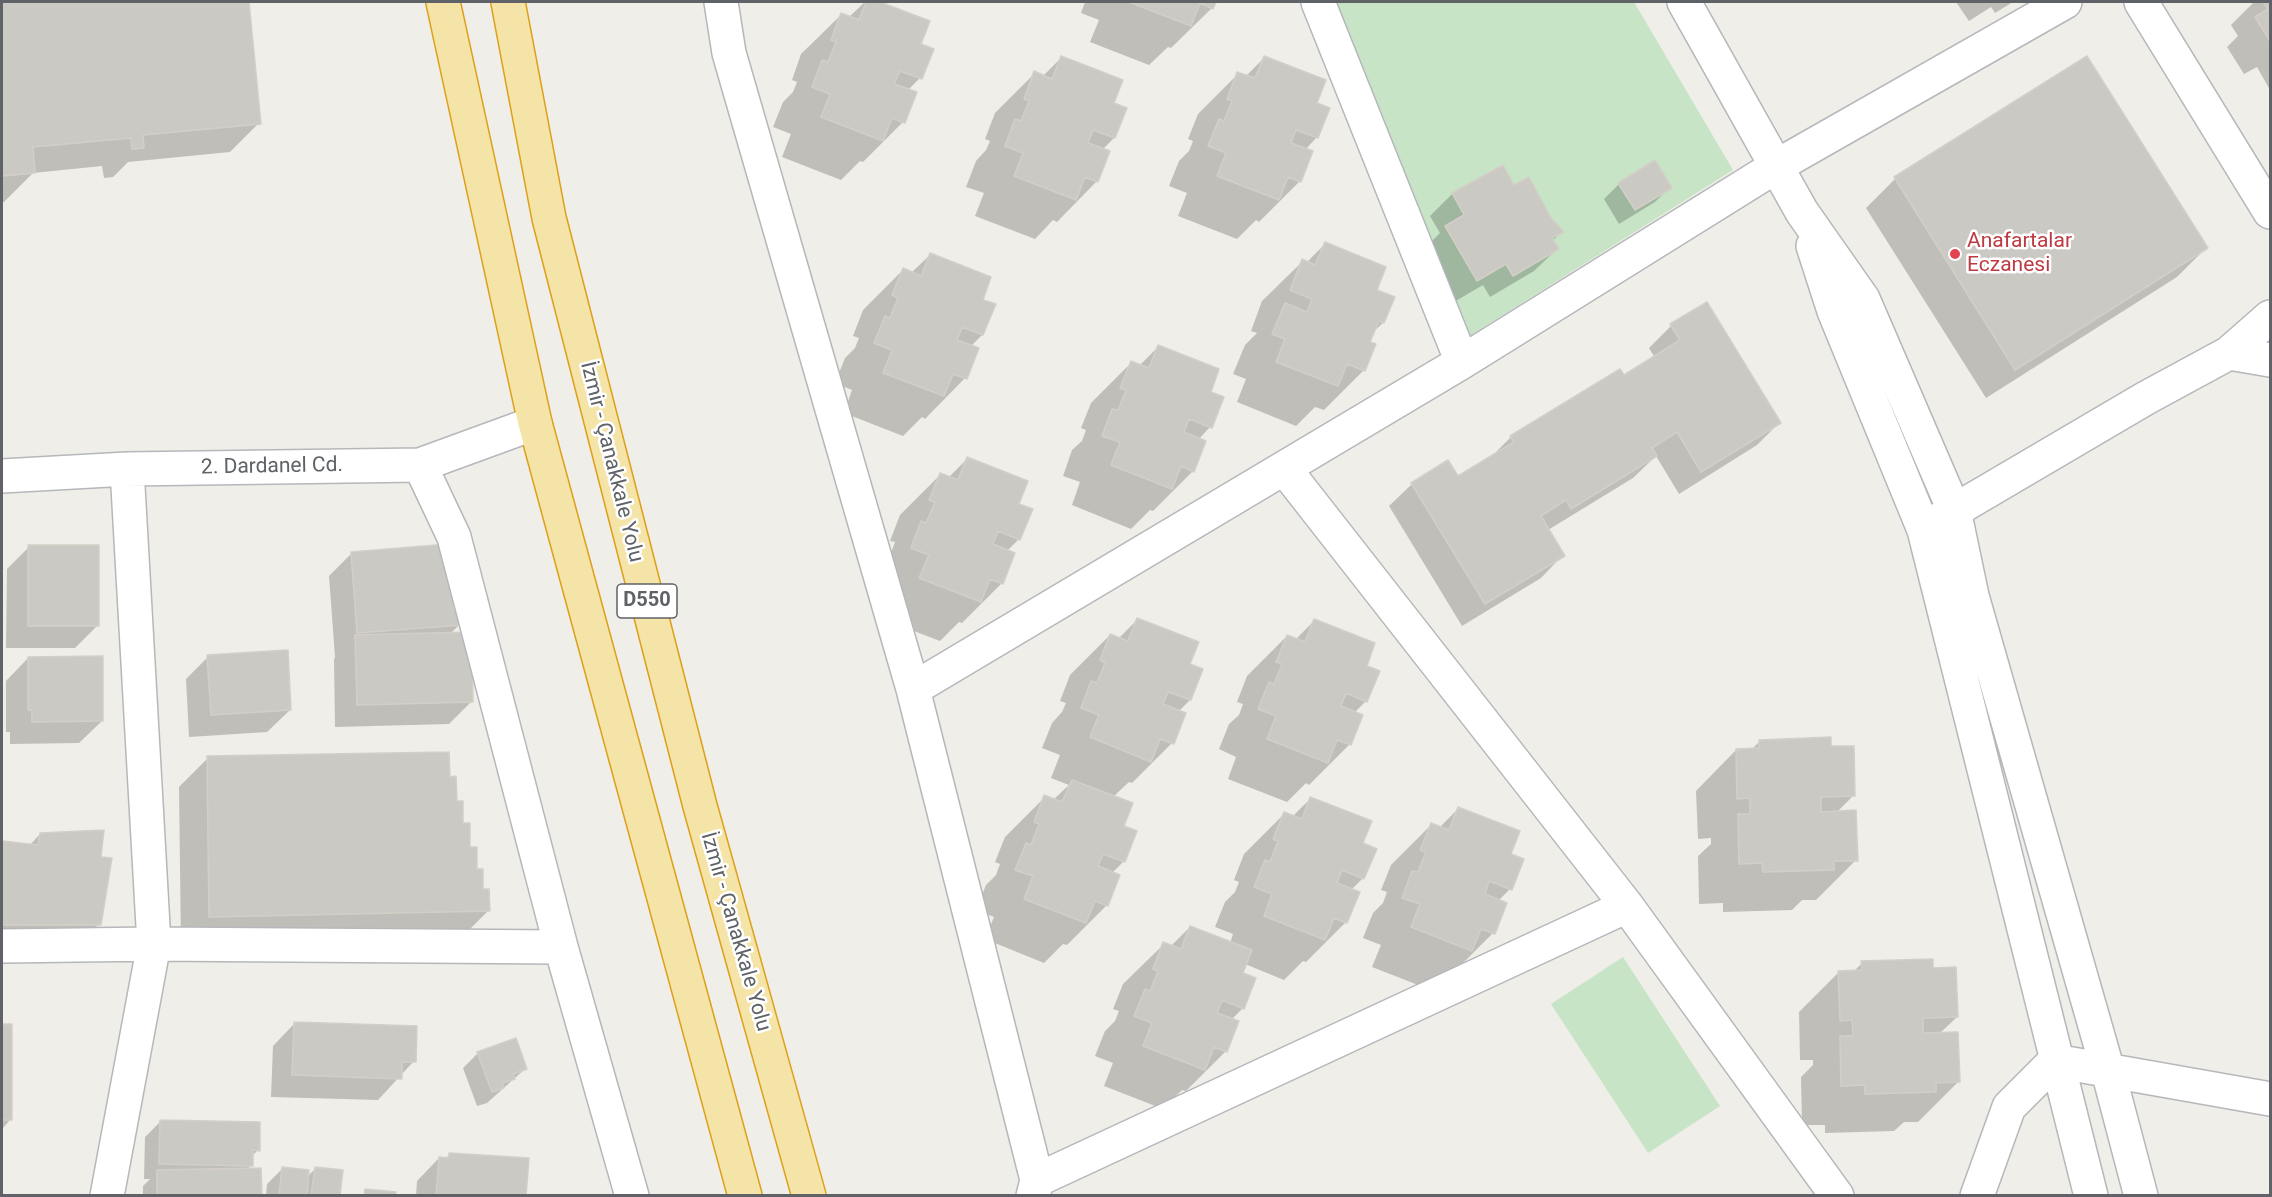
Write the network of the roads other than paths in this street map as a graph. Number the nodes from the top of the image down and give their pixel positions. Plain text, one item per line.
1 (443, 2) edge
2 (508, 2) edge
3 (721, 2) edge
4 (1318, 2) edge
5 (1684, 2) edge
6 (2065, 2) edge
7 (2141, 2) edge
8 (1775, 167) junction
9 (1802, 212) junction
10 (2271, 212) edge
11 (2271, 317) edge
12 (2229, 353) junction
13 (2271, 360) edge
14 (1462, 362) junction
15 (535, 423) junction
16 (420, 465) junction
17 (1284, 468) junction
18 (127, 469) junction
19 (2, 476) edge
20 (1954, 510) junction
21 (1924, 530) junction
22 (913, 689) junction
23 (1627, 906) junction
24 (154, 944) junction
25 (2, 946) edge
26 (561, 947) junction
27 (2055, 1061) junction
28 (2108, 1071) junction
29 (2271, 1099) edge
30 (1035, 1188) edge
31 (107, 1196) edge
32 (632, 1196) edge
33 (745, 1196) edge
34 (809, 1196) edge
35 (1837, 1196) edge
36 (1977, 1196) edge
37 (2091, 1196) edge
38 (2141, 1196) edge

1 - 15 highway, D550
2 - 34 highway, İzmir - Çanakkale Yolu / D550
3 - 22 street
4 - 14 street
5 - 8 street
6 - 8 street
7 - 10 street
8 - 9 street
8 - 14 street
9 - 20 street
9 - 21 street
11 - 12 street
12 - 13 street
12 - 20 street
14 - 17 street
15 - 16 street, 2. Dardanel Cd.
15 - 33 highway, D550
16 - 18 street, 2. Dardanel Cd.
16 - 26 street
17 - 22 street
17 - 23 street
18 - 19 street, 2. Dardanel Cd.
18 - 24 street
20 - 21 street
20 - 28 street
21 - 27 street
22 - 30 street
23 - 30 street
23 - 35 street
24 - 25 street
24 - 26 street
24 - 31 street
26 - 32 street
27 - 28 street
27 - 36 street
27 - 37 street
28 - 29 street
28 - 38 street

